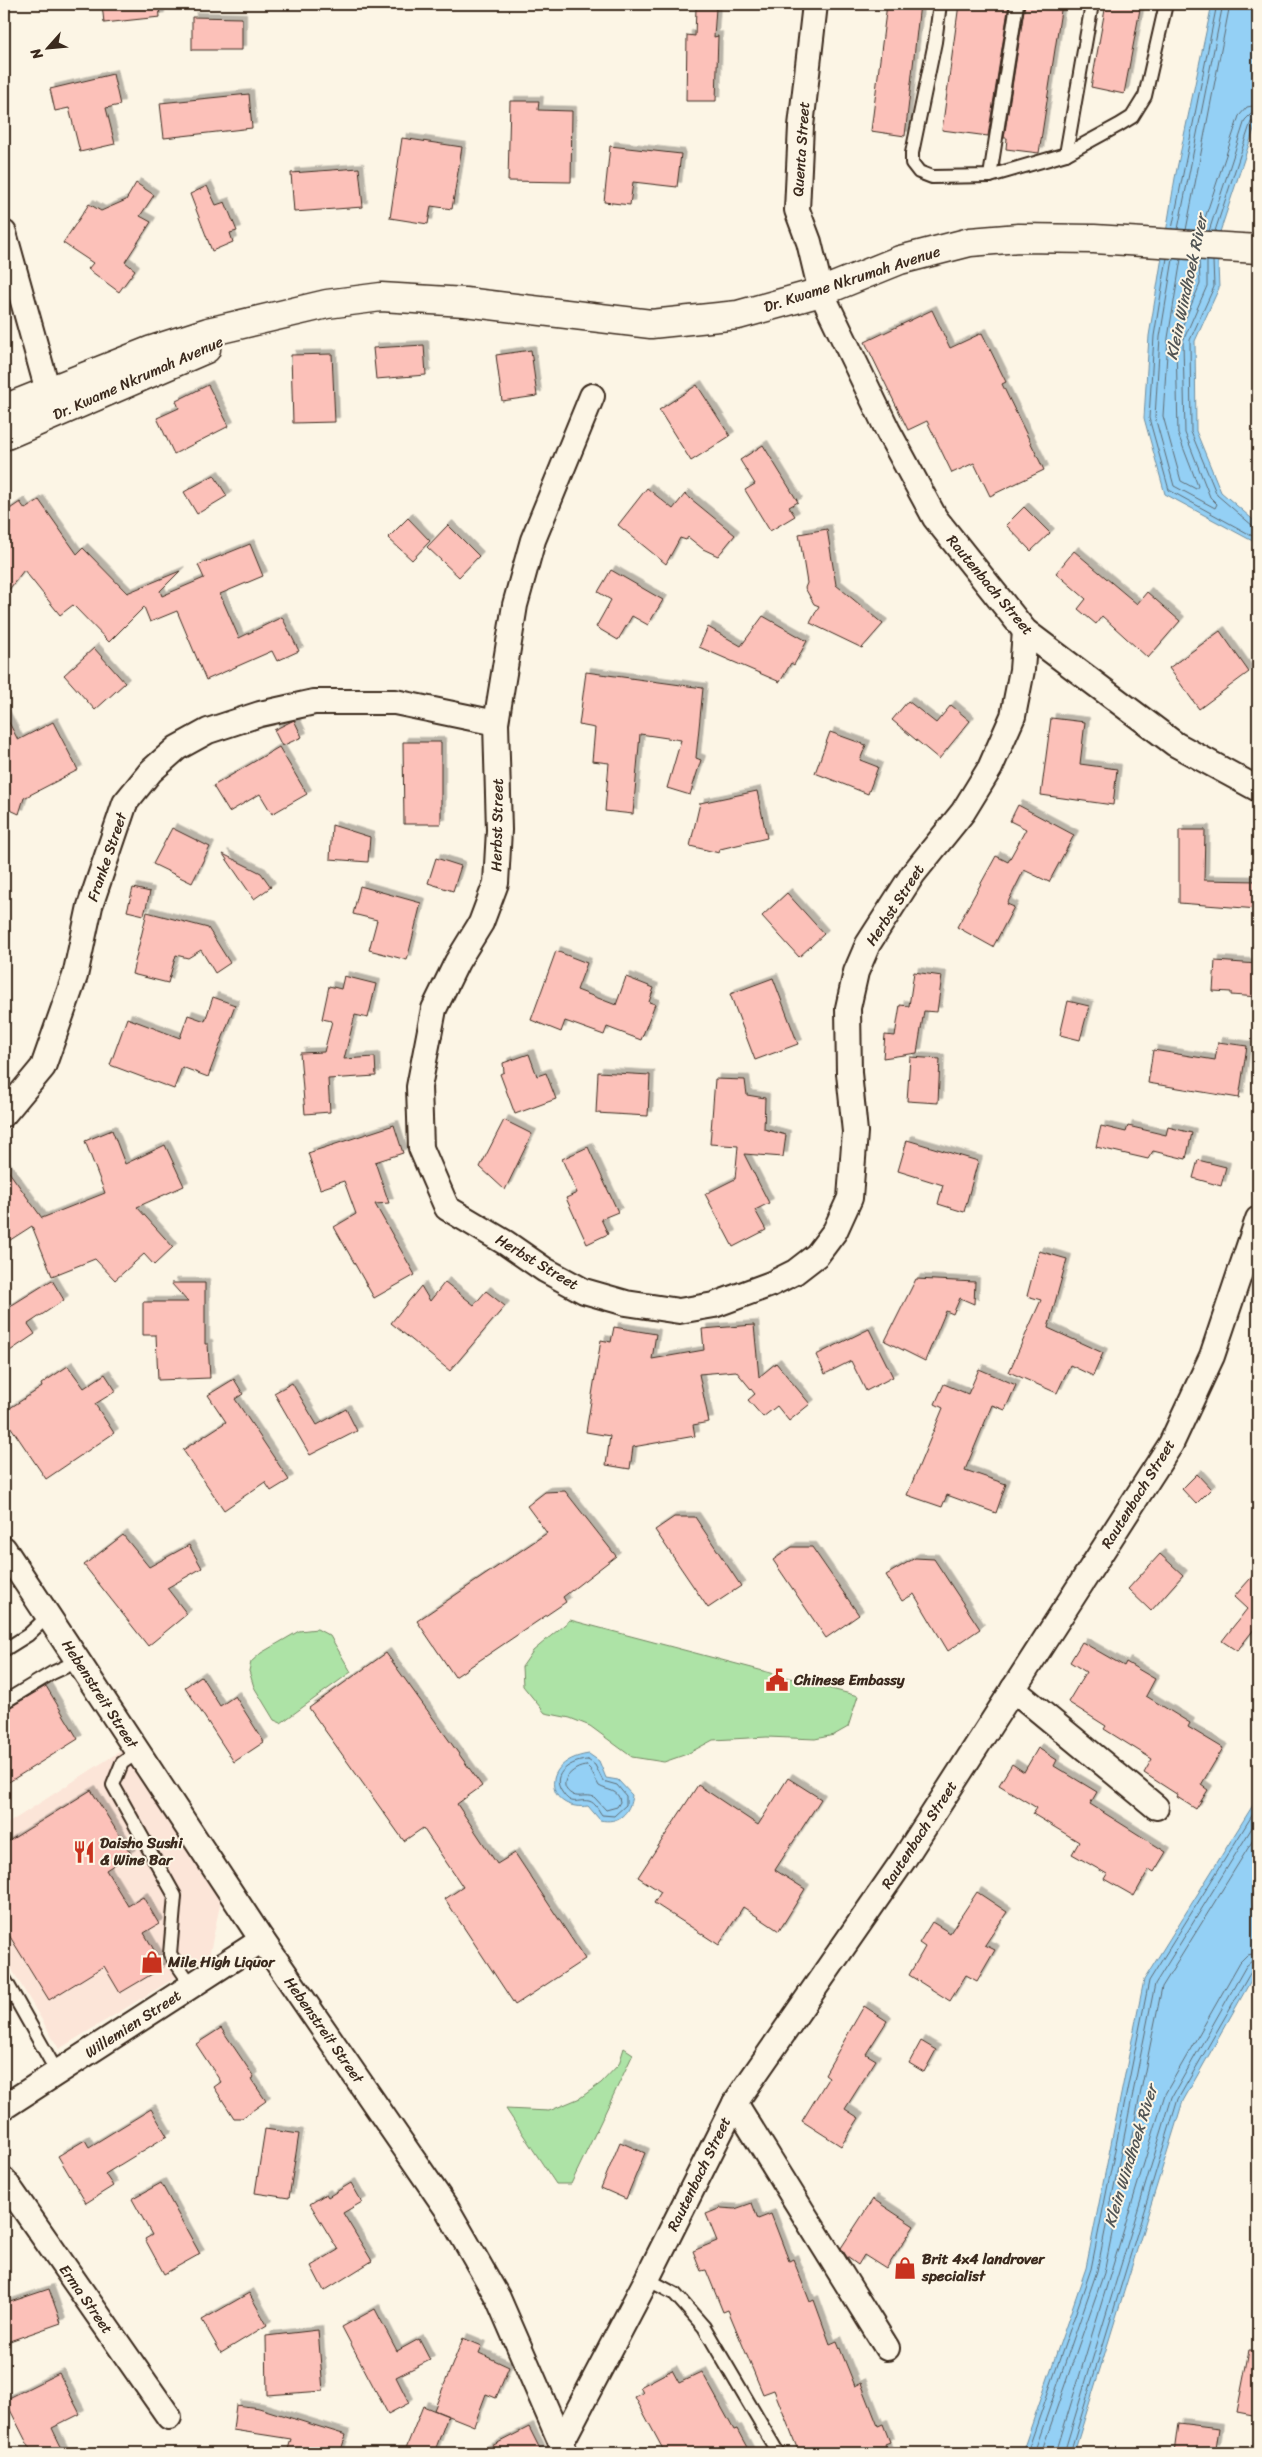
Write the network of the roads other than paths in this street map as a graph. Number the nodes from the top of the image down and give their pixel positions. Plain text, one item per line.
1 (815, 4) edge
2 (940, 4) edge
3 (1017, 4) edge
4 (1092, 4) edge
5 (1166, 4) edge
6 (1066, 154) junction
7 (990, 176) junction
8 (4, 233) edge
9 (1254, 249) edge
10 (821, 292) junction
11 (592, 396) dead end
12 (51, 403) junction
13 (4, 409) edge
14 (4, 436) edge
15 (1025, 631) junction
16 (496, 723) junction
17 (1258, 789) edge
18 (4, 1114) edge
19 (1258, 1219) edge
20 (4, 1549) edge
21 (48, 1616) junction
22 (4, 1650) edge
23 (78, 1661) junction
24 (1013, 1689) junction
25 (4, 1702) edge
26 (138, 1752) junction
27 (1156, 1807) dead end
28 (262, 1940) junction
29 (4, 1978) edge
30 (192, 1986) junction
31 (58, 2074) junction
32 (735, 2103) junction
33 (4, 2107) edge
34 (4, 2180) edge
35 (648, 2278) junction
36 (886, 2348) dead end
37 (169, 2417) dead end
38 (563, 2448) edge
39 (778, 2453) edge

1 - 10 street, Quenta Street
2 - 7 lane
3 - 7 lane
4 - 6 lane
5 - 6 lane
6 - 7 lane
8 - 12 street
9 - 10 street, Dr. Kwame Nkrumah Avenue
10 - 12 street, Dr. Kwame Nkrumah Avenue
10 - 15 street, Rautenbach Street
11 - 16 street, Herbst Street
12 - 13 street, Dr. Kwame Nkrumah Avenue
12 - 14 street, Dr. Kwame Nkrumah Avenue
15 - 16 street, Herbst Street
15 - 17 street, Rautenbach Street
16 - 18 street, Franke Street
19 - 24 street, Rautenbach Street
20 - 21 street, Hebenstreit Street
21 - 22 lane
21 - 23 street, Hebenstreit Street
23 - 25 lane
23 - 26 street, Hebenstreit Street
24 - 27 street
24 - 32 street, Rautenbach Street
26 - 28 street, Hebenstreit Street
26 - 30 lane
28 - 30 street, Willemien Street
28 - 38 street, Hebenstreit Street
29 - 31 lane
30 - 31 street, Willemien Street
31 - 33 street, Willemien Street
32 - 35 street, Rautenbach Street
32 - 36 street
34 - 37 street, Erma Street
35 - 38 street, Rautenbach Street
35 - 39 lane

